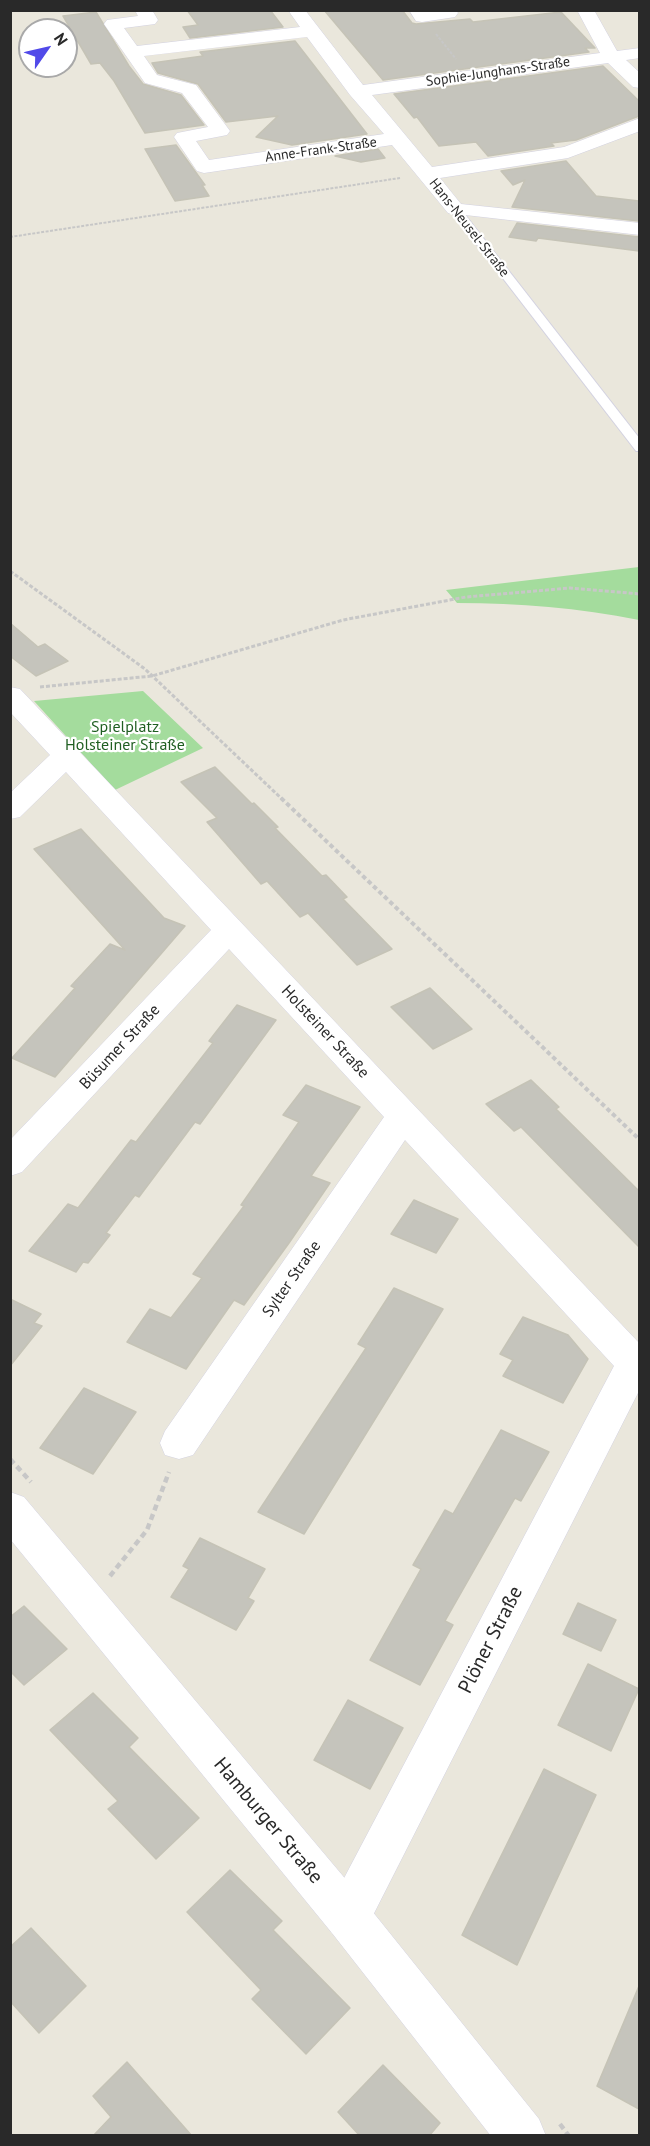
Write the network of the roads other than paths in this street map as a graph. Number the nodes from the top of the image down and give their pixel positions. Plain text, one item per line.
1 (296, 10) edge
2 (471, 10) edge
3 (585, 10) edge
4 (448, 12) edge
5 (419, 14) edge
6 (146, 15) edge
7 (311, 31) junction
8 (169, 48) junction
9 (132, 52) junction
10 (639, 53) edge
11 (611, 56) junction
12 (639, 83) edge
13 (357, 91) junction
14 (639, 124) edge
15 (220, 132) junction
16 (399, 138) junction
17 (243, 161) junction
18 (427, 174) junction
19 (455, 209) junction
20 (639, 229) edge
21 (639, 448) edge
22 (18, 695) edge
23 (66, 755) junction
24 (10, 810) edge
25 (229, 930) junction
26 (404, 1115) junction
27 (10, 1163) edge
28 (637, 1366) edge
29 (179, 1443) road end
30 (10, 1509) edge
31 (348, 1917) junction
32 (522, 2136) edge

1 - 7 street, Hans-Neusel-Straße
2 - 4 street
3 - 11 street
4 - 5 street
6 - 8 street
6 - 9 street, Anne-Frank-Straße
7 - 8 street
7 - 13 street, Hans-Neusel-Straße
8 - 9 street
9 - 15 street, Anne-Frank-Straße
10 - 11 street, Sophie-Junghans-Straße
11 - 12 street
11 - 13 street, Sophie-Junghans-Straße
13 - 16 street, Hans-Neusel-Straße
14 - 18 street
15 - 17 street, Anne-Frank-Straße
15 - 17 street, Anne-Frank-Straße
16 - 17 street, Anne-Frank-Straße
16 - 18 street, Hans-Neusel-Straße
18 - 19 street, Hans-Neusel-Straße
19 - 20 street
19 - 21 lane, Hans-Neusel-Straße
22 - 23 street, Holsteiner Straße
23 - 24 street
23 - 25 street, Holsteiner Straße
25 - 26 street, Holsteiner Straße
25 - 27 street, Büsumer Straße
26 - 28 street, Holsteiner Straße
26 - 29 street, Sylter Straße
28 - 31 street, Plöner Straße
30 - 31 street, Hamburger Straße
31 - 32 street, Hamburger Straße

